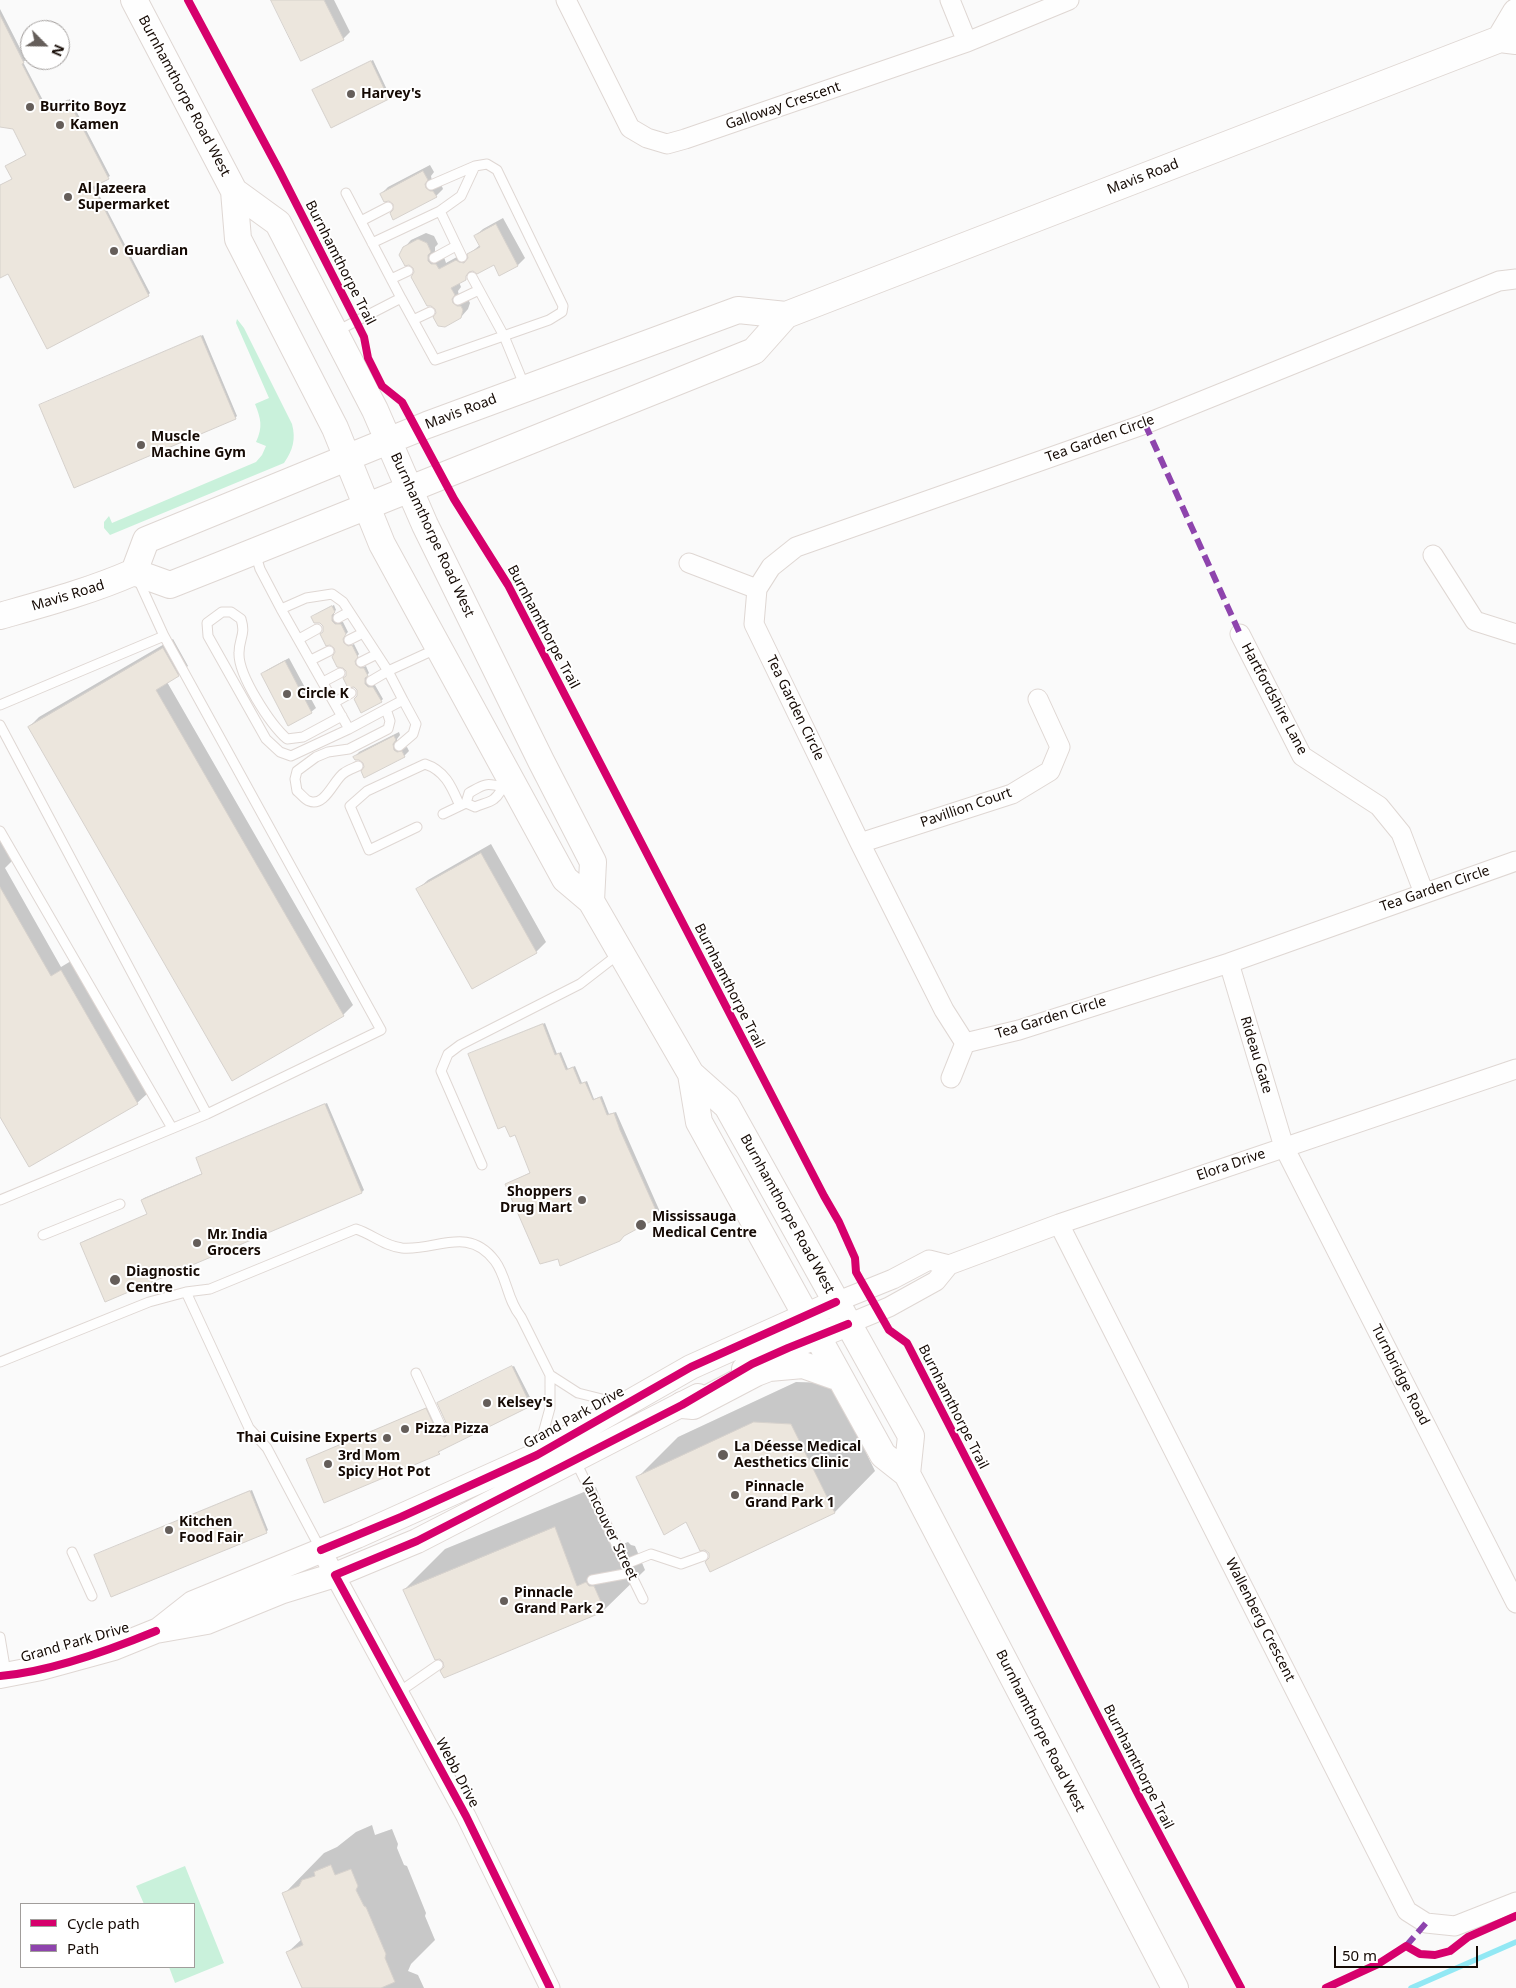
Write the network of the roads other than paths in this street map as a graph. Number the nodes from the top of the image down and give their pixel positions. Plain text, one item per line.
1 (134, 0) edge
2 (566, 0) edge
3 (950, 0) edge
4 (1069, 0) edge
5 (1516, 12) edge
6 (1508, 40) edge
7 (967, 42) junction
8 (475, 166) junction
9 (431, 185) dead end
10 (234, 192) junction
11 (346, 193) dead end
12 (388, 207) dead end
13 (440, 211) junction
14 (361, 221) junction
15 (372, 243) junction
16 (456, 246) junction
17 (462, 257) dead end
18 (434, 258) dead end
19 (408, 271) dead end
20 (472, 277) dead end
21 (1516, 279) edge
22 (391, 280) junction
23 (479, 290) junction
24 (401, 298) junction
25 (458, 300) dead end
26 (430, 312) dead end
27 (786, 315) junction
28 (413, 320) junction
29 (335, 332) junction
30 (504, 336) junction
31 (525, 388) junction
32 (388, 440) junction
33 (347, 457) junction
34 (410, 489) junction
35 (367, 507) junction
36 (255, 552) junction
37 (1433, 555) dead end
38 (689, 563) dead end
39 (134, 572) junction
40 (757, 589) junction
41 (282, 609) junction
42 (349, 612) junction
43 (0, 616) edge
44 (338, 618) dead end
45 (317, 629) dead end
46 (363, 632) junction
47 (1240, 634) dead end
48 (1516, 634) edge
49 (164, 636) junction
50 (298, 639) junction
51 (349, 640) dead end
52 (439, 648) junction
53 (329, 651) dead end
54 (376, 654) junction
55 (311, 660) junction
56 (361, 662) dead end
57 (388, 671) junction
58 (340, 673) dead end
59 (370, 681) dead end
60 (323, 682) junction
61 (351, 693) dead end
62 (1038, 699) dead end
63 (403, 700) junction
64 (335, 702) junction
65 (0, 705) edge
66 (386, 709) junction
67 (342, 716) junction
68 (0, 725) edge
69 (349, 728) junction
70 (399, 746) dead end
71 (358, 766) dead end
72 (506, 785) junction
73 (463, 805) junction
74 (443, 814) dead end
75 (417, 827) dead end
76 (0, 831) edge
77 (860, 843) junction
78 (1516, 861) edge
79 (1424, 893) junction
80 (590, 901) junction
81 (620, 953) junction
82 (1229, 963) junction
83 (965, 1043) junction
84 (1516, 1069) edge
85 (691, 1074) junction
86 (951, 1078) dead end
87 (207, 1114) junction
88 (172, 1128) junction
89 (1284, 1146) junction
90 (482, 1165) dead end
91 (0, 1200) edge
92 (120, 1204) dead end
93 (1059, 1224) junction
94 (43, 1235) dead end
95 (949, 1265) junction
96 (186, 1292) junction
97 (842, 1313) junction
98 (812, 1325) junction
99 (0, 1362) edge
100 (416, 1373) dead end
101 (550, 1375) junction
102 (840, 1378) junction
103 (624, 1404) junction
104 (682, 1405) junction
105 (443, 1431) dead end
106 (537, 1455) junction
107 (575, 1459) junction
108 (907, 1474) junction
109 (321, 1550) junction
110 (72, 1552) dead end
111 (702, 1556) dead end
112 (626, 1564) junction
113 (630, 1573) junction
114 (335, 1575) junction
115 (592, 1580) dead end
116 (92, 1596) dead end
117 (643, 1599) dead end
118 (1516, 1603) edge
119 (156, 1631) junction
120 (0, 1637) edge
121 (438, 1665) dead end
122 (3, 1676) edge
123 (399, 1692) junction
124 (1516, 1902) edge
125 (550, 1988) edge
126 (1175, 1988) edge

1 - 10 main road, Burnhamthorpe Road West
2 - 7 street, Galloway Crescent
3 - 7 street
4 - 7 street, Galloway Crescent
5 - 6 main road, Mavis Road
6 - 27 main road, Mavis Road
8 - 9 lane
8 - 13 lane
8 - 30 lane
10 - 29 main road, Burnhamthorpe Road West
10 - 33 main road, Burnhamthorpe Road West
11 - 14 lane
12 - 14 lane
13 - 15 lane
13 - 16 lane
14 - 15 lane
15 - 22 lane
16 - 17 lane
16 - 18 lane
19 - 22 lane
20 - 23 lane
21 - 40 street, Tea Garden Circle
22 - 24 lane
23 - 25 lane
23 - 30 lane
24 - 28 lane
24 - 29 lane
26 - 28 lane
27 - 31 main road, Mavis Road
27 - 34 main road, Mavis Road
28 - 30 lane
29 - 32 main road, Burnhamthorpe Road West
30 - 31 lane
31 - 32 main road, Mavis Road
32 - 33 main road, Mavis Road
32 - 34 main road, Burnhamthorpe Road West
33 - 35 main road, Burnhamthorpe Road West
33 - 39 main road, Mavis Road
34 - 35 main road, Mavis Road
34 - 80 main road, Burnhamthorpe Road West
35 - 36 main road, Mavis Road
35 - 52 main road, Burnhamthorpe Road West
36 - 39 main road, Mavis Road
36 - 41 lane
37 - 48 street
38 - 40 street
39 - 43 main road, Mavis Road
39 - 49 lane
40 - 77 street, Tea Garden Circle
41 - 42 lane
41 - 50 lane
42 - 44 lane
42 - 46 lane
45 - 50 lane
46 - 51 lane
46 - 54 lane
47 - 79 street, Hartfordshire Lane
49 - 65 lane
49 - 87 lane
50 - 55 lane
52 - 57 lane
52 - 72 main road, Burnhamthorpe Road West
53 - 55 lane
54 - 56 lane
54 - 57 lane
55 - 60 lane
57 - 59 lane
57 - 63 lane
58 - 60 lane
60 - 64 lane
61 - 64 lane
62 - 77 street, Pavillion Court
63 - 66 lane
63 - 70 lane
64 - 67 lane
66 - 69 lane
66 - 71 lane
67 - 69 lane
67 - 69 lane
68 - 87 lane
72 - 73 lane
72 - 73 lane
72 - 80 main road, Burnhamthorpe Road West
73 - 74 lane
73 - 75 lane
76 - 88 lane
77 - 83 street, Tea Garden Circle
78 - 79 street, Tea Garden Circle
79 - 82 street, Tea Garden Circle
80 - 81 main road, Burnhamthorpe Road West
81 - 85 main road, Burnhamthorpe Road West
81 - 90 lane
82 - 83 street, Tea Garden Circle
82 - 89 street, Rideau Gate
83 - 86 street
84 - 89 street, Elora Drive
85 - 97 main road, Burnhamthorpe Road West
85 - 98 main road, Burnhamthorpe Road West
87 - 88 lane
88 - 91 lane
89 - 93 street, Elora Drive
89 - 118 street, Turnbridge Road
92 - 94 lane
93 - 95 street, Elora Drive
93 - 124 street, Wallenberg Crescent
95 - 97 street, Elora Drive
95 - 97 street, Elora Drive
96 - 99 lane
96 - 101 lane
96 - 109 lane
97 - 98 street, Grand Park Drive
97 - 108 main road, Burnhamthorpe Road West
98 - 102 main road, Burnhamthorpe Road West
98 - 103 street, Grand Park Drive
98 - 104 street, Grand Park Drive
100 - 105 lane
101 - 103 lane
101 - 106 lane
102 - 104 main road
102 - 108 main road, Burnhamthorpe Road West
103 - 106 street, Grand Park Drive
104 - 107 street, Grand Park Drive
106 - 109 street, Grand Park Drive
107 - 112 lane, Vancouver Street
107 - 114 street, Grand Park Drive
108 - 126 main road, Burnhamthorpe Road West
109 - 114 street, Webb Drive
109 - 119 street, Grand Park Drive
110 - 116 lane
111 - 112 lane
112 - 113 lane, Vancouver Street
113 - 115 lane
113 - 117 lane, Vancouver Street
114 - 119 street, Grand Park Drive
114 - 123 street, Webb Drive
119 - 122 street, Grand Park Drive
120 - 122 lane
121 - 123 lane
123 - 125 street, Webb Drive

